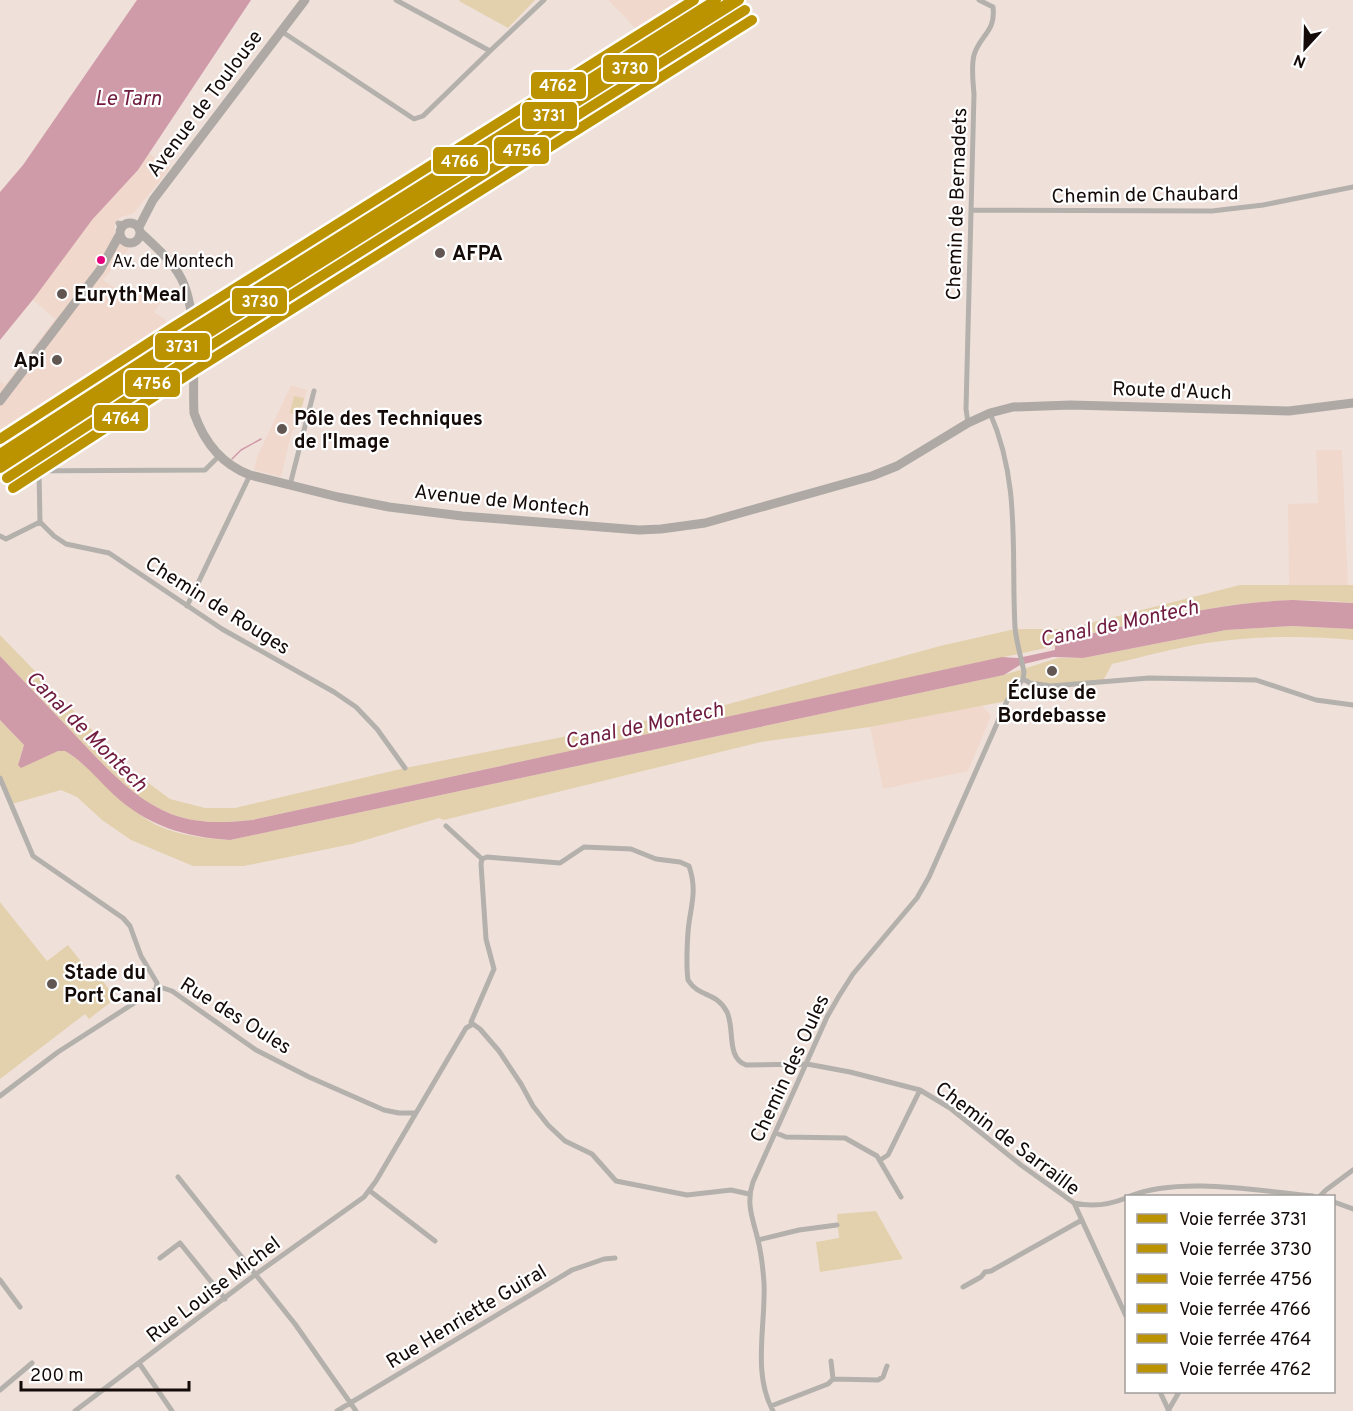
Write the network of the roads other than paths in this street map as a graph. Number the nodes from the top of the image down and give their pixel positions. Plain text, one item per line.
1 (305, 0) edge
2 (396, 0) edge
3 (544, 0) edge
4 (979, 0) edge
5 (996, 0) edge
6 (993, 7) junction
7 (281, 31) junction
8 (490, 51) junction
9 (1353, 187) edge
10 (971, 210) junction
11 (129, 229) junction
12 (131, 242) junction
13 (160, 252) junction
14 (100, 270) junction
15 (314, 391) dead end
16 (0, 401) edge
17 (1353, 403) edge
18 (990, 413) junction
19 (968, 423) junction
20 (219, 456) junction
21 (11, 471) dead end
22 (39, 471) junction
23 (250, 475) junction
24 (290, 485) junction
25 (40, 522) junction
26 (0, 536) edge
27 (186, 606) junction
28 (1023, 679) junction
29 (1353, 705) edge
30 (405, 768) dead end
31 (0, 778) edge
32 (446, 826) dead end
33 (482, 859) junction
34 (156, 989) junction
35 (473, 1024) junction
36 (807, 1064) junction
37 (920, 1090) junction
38 (0, 1096) edge
39 (416, 1113) junction
40 (776, 1133) junction
41 (880, 1160) junction
42 (1353, 1170) edge
43 (178, 1177) dead end
44 (370, 1191) junction
45 (749, 1194) junction
46 (1134, 1195) edge
47 (1295, 1195) edge
48 (1322, 1195) edge
49 (902, 1197) dead end
50 (1125, 1198) edge
51 (1335, 1202) edge
52 (1074, 1203) junction
53 (1353, 1209) edge
54 (1082, 1220) junction
55 (837, 1224) dead end
56 (758, 1240) junction
57 (435, 1241) dead end
58 (160, 1258) dead end
59 (615, 1258) dead end
60 (256, 1275) junction
61 (0, 1280) edge
62 (963, 1287) dead end
63 (225, 1299) junction
64 (20, 1306) dead end
65 (1125, 1314) edge
66 (831, 1361) dead end
67 (139, 1362) junction
68 (32, 1363) dead end
69 (887, 1366) dead end
70 (833, 1379) junction
71 (0, 1390) edge
72 (1160, 1393) edge
73 (1178, 1393) edge
74 (350, 1403) junction
75 (772, 1408) edge
76 (75, 1411) edge
77 (172, 1411) edge
78 (337, 1411) edge
79 (356, 1411) edge
80 (1168, 1411) edge

1 - 7 main road, Avenue de Toulouse
2 - 8 street
3 - 8 street
4 - 6 street
5 - 6 street, Chemin de Bernadets
6 - 10 street, Chemin de Bernadets
7 - 8 street
7 - 11 main road, Avenue de Toulouse
9 - 10 street, Chemin de Chaubard
10 - 19 street, Chemin de Bernadets
11 - 12 main road
11 - 12 main road, Avenue de Toulouse
11 - 13 main road, Avenue de Montech
11 - 14 main road, Avenue de Toulouse
12 - 13 main road, Avenue de Montech
12 - 14 main road, Avenue de Toulouse
13 - 20 main road, Avenue de Montech
14 - 16 main road, Avenue de Toulouse
15 - 24 street
17 - 18 main road, Route d'Auch
18 - 19 main road, Avenue de Montech
18 - 28 street
19 - 24 main road, Avenue de Montech
20 - 22 street
20 - 23 main road, Avenue de Montech
21 - 22 street
22 - 25 street
23 - 24 main road, Avenue de Montech
23 - 27 street
25 - 26 street
25 - 27 street, Chemin de Rouges
27 - 30 street, Chemin de Rouges
28 - 29 street
28 - 36 street, Chemin des Oules
31 - 34 street, Rue des Oules
32 - 33 street
33 - 35 street
33 - 36 street, Chemin de Sarraille
34 - 38 street
34 - 39 street, Rue des Oules
35 - 39 street
35 - 45 street
36 - 37 street, Chemin de Sarraille
36 - 40 street, Chemin des Oules
37 - 41 street
37 - 52 street, Chemin de Sarraille
39 - 44 street, Rue Louise Michel
40 - 41 street
40 - 45 street, Chemin des Oules
41 - 49 street
42 - 48 street
43 - 60 street
44 - 57 street
44 - 60 street, Rue Louise Michel
45 - 56 street
46 - 47 street
50 - 52 street
51 - 53 street
52 - 54 street, Chemin de Sarraille
54 - 62 street
54 - 65 street, Chemin de Sarraille
55 - 56 street
56 - 75 street
58 - 63 street
59 - 74 street, Rue Henriette Guiral
60 - 63 street, Rue Louise Michel
60 - 74 street
61 - 64 street
63 - 67 street, Rue Louise Michel
66 - 70 street
67 - 76 street, Rue Louise Michel
67 - 77 street
68 - 71 street
69 - 70 street
70 - 75 street
72 - 80 street
73 - 80 street
74 - 78 street, Rue Henriette Guiral
74 - 79 street

